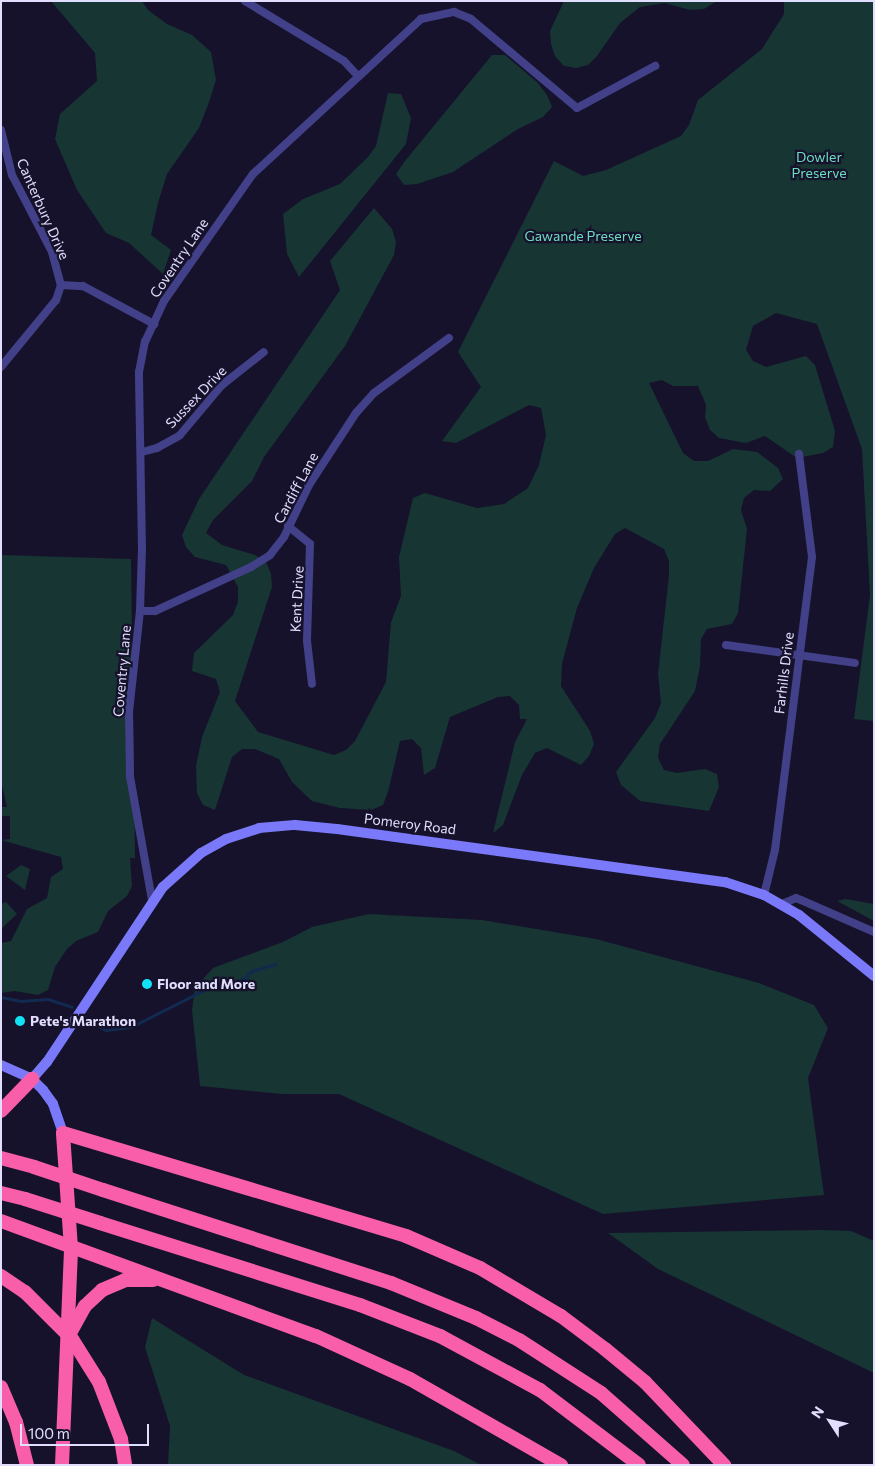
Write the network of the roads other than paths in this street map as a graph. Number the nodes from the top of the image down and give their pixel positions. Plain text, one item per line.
1 (245, 1) edge
2 (655, 66) dead end
3 (357, 74) junction
4 (1, 130) edge
5 (61, 284) junction
6 (154, 324) junction
7 (449, 338) dead end
8 (264, 352) dead end
9 (1, 367) edge
10 (142, 452) junction
11 (799, 454) dead end
12 (288, 526) junction
13 (140, 611) junction
14 (726, 645) dead end
15 (799, 654) junction
16 (855, 663) dead end
17 (312, 684) dead end
18 (764, 895) junction
19 (152, 900) junction
20 (782, 904) junction
21 (874, 932) edge
22 (874, 976) edge
23 (1, 1065) edge
24 (32, 1079) junction
25 (1, 1111) edge
26 (63, 1133) junction
27 (1, 1158) edge
28 (1, 1193) edge
29 (1, 1221) edge
30 (71, 1248) junction
31 (1, 1276) edge
32 (170, 1282) junction
33 (67, 1343) junction
34 (1, 1387) edge
35 (27, 1465) edge
36 (62, 1465) edge
37 (125, 1465) edge
38 (561, 1465) edge
39 (639, 1465) edge
40 (683, 1465) edge
41 (724, 1465) edge

1 - 3 street
2 - 3 street, Coventry Lane
3 - 6 street, Coventry Lane
4 - 5 street, Canterbury Drive
5 - 6 street
5 - 9 street
6 - 10 street, Coventry Lane
7 - 12 street, Cardiff Lane
8 - 10 street, Sussex Drive
10 - 13 street, Coventry Lane
11 - 15 street, Farhills Drive
12 - 13 street, Cardiff Lane
12 - 17 street, Kent Drive
13 - 19 street, Coventry Lane
14 - 15 street
15 - 16 street
15 - 18 street, Farhills Drive
18 - 19 street, Pomeroy Road
18 - 20 street, Pomeroy Road
19 - 24 street, Pomeroy Road
20 - 21 street
20 - 22 street, Pomeroy Road
23 - 24 street
24 - 25 highway
24 - 26 street
26 - 30 highway
26 - 41 highway
27 - 40 highway, bridge
28 - 39 highway, bridge
29 - 30 highway
30 - 32 highway
30 - 33 highway
31 - 37 highway, bridge
32 - 33 highway
32 - 38 highway
33 - 36 highway
34 - 35 highway

